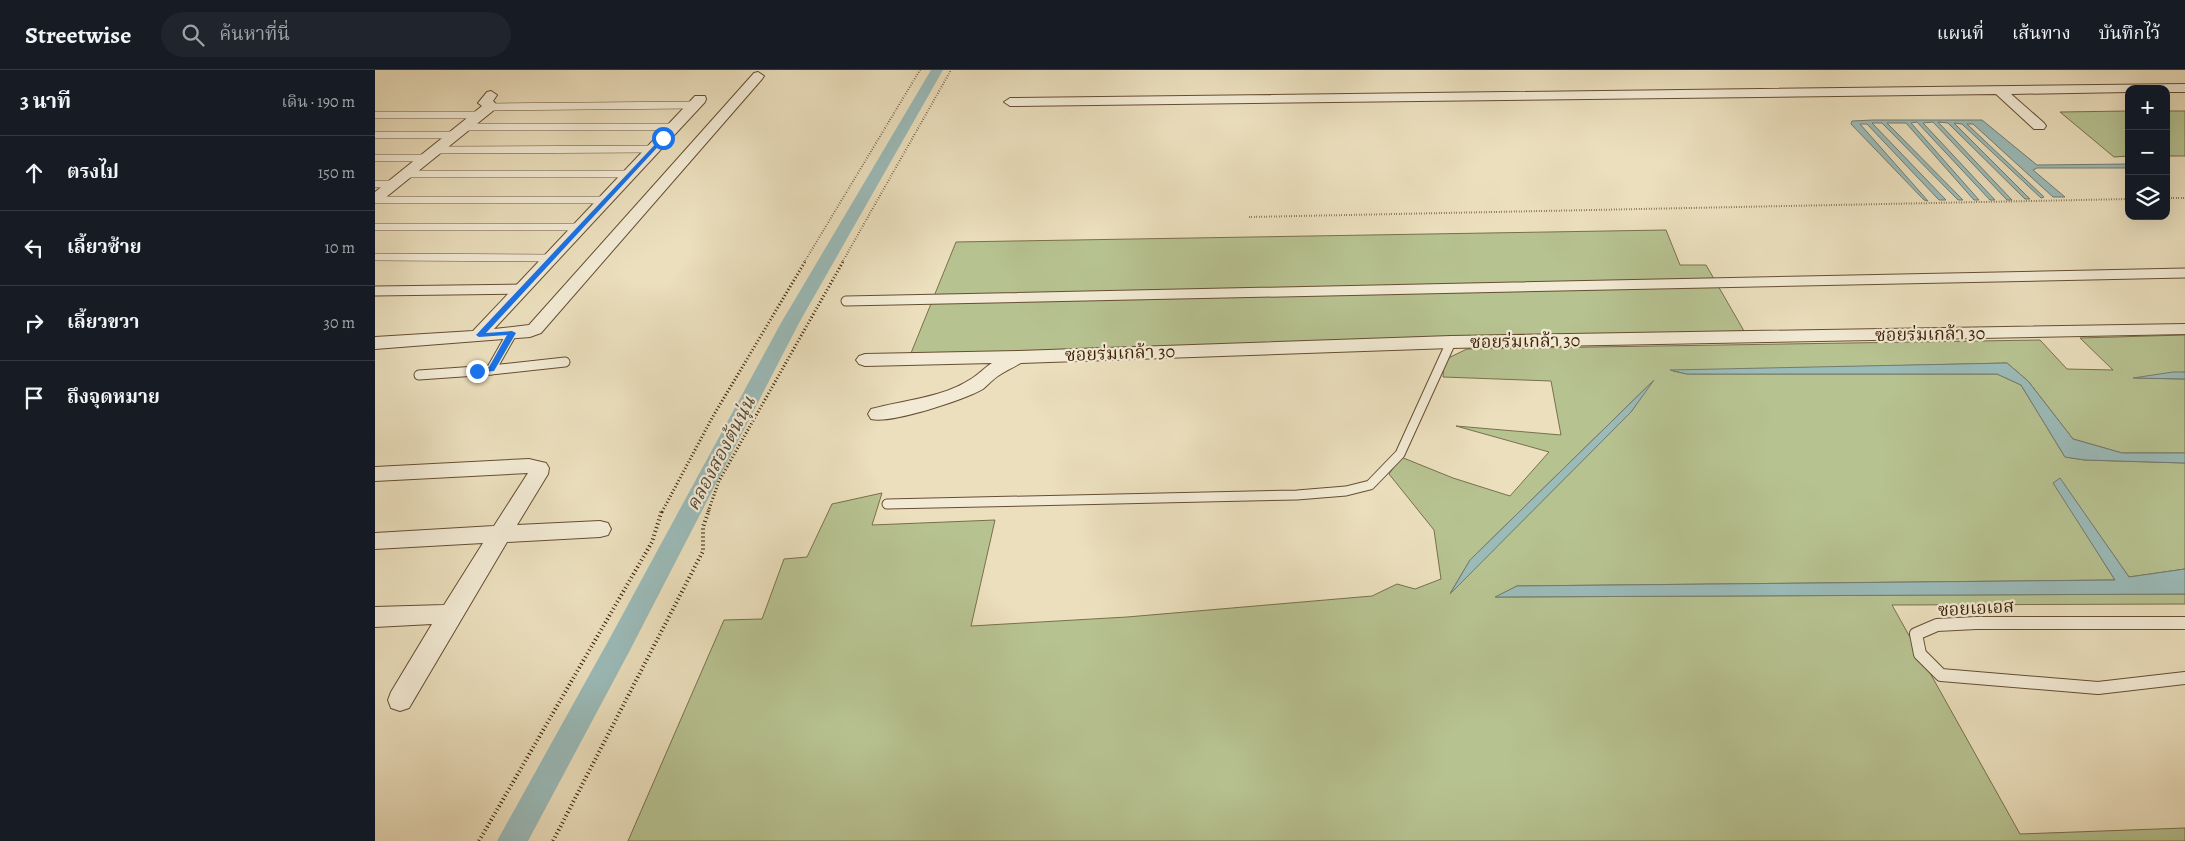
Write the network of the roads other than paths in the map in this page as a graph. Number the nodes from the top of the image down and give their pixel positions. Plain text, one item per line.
1 (758, 76) dead end
2 (2185, 88) edge
3 (1999, 90) junction
4 (697, 102) joint
5 (1010, 102) dead end
6 (487, 105) junction
7 (375, 114) edge
8 (2039, 126) dead end
9 (674, 127) junction
10 (459, 131) junction
11 (375, 135) edge
12 (653, 149) junction
13 (431, 154) junction
14 (375, 158) edge
15 (406, 174) junction
16 (630, 174) junction
17 (375, 184) edge
18 (393, 184) junction
19 (375, 200) edge
20 (606, 200) junction
21 (375, 227) edge
22 (580, 227) junction
23 (375, 257) edge
24 (551, 258) junction
25 (2185, 273) edge
26 (522, 289) junction
27 (375, 291) edge
28 (846, 301) dead end
29 (2185, 329) edge
30 (512, 333) junction
31 (479, 335) junction
32 (1451, 342) junction
33 (375, 343) edge
34 (1019, 357) junction
35 (865, 360) dead end
36 (565, 362) dead end
37 (491, 370) junction
38 (419, 375) dead end
39 (878, 414) dead end
40 (375, 474) edge
41 (887, 504) dead end
42 (599, 529) dead end
43 (499, 535) junction
44 (375, 541) edge
45 (451, 614) junction
46 (375, 617) edge
47 (2185, 623) edge
48 (2185, 678) edge
49 (400, 700) dead end

1 - 30 street
2 - 3 street
3 - 5 street
3 - 8 street
4 - 6 lane
4 - 9 street
6 - 7 lane
6 - 10 street
9 - 10 lane
9 - 12 street
10 - 11 lane
10 - 13 street
12 - 13 lane
12 - 16 street
13 - 14 lane
13 - 15 street
15 - 16 lane
15 - 18 street
16 - 20 street
17 - 18 lane
18 - 19 street
19 - 20 lane
20 - 22 street
21 - 22 lane
22 - 24 street
23 - 24 lane
24 - 26 street
25 - 28 lane
26 - 27 lane
26 - 31 street
29 - 32 street, ซอยร่มเกล้า 30
30 - 31 street
30 - 37 lane
31 - 33 street
32 - 34 street, ซอยร่มเกล้า 30
32 - 41 lane
34 - 35 street, ซอยร่มเกล้า 30
34 - 39 street
36 - 37 lane
37 - 38 lane
40 - 43 street
42 - 43 street
43 - 44 street
43 - 45 street
45 - 46 street
45 - 49 street
47 - 48 lane, ซอยเอเอส

